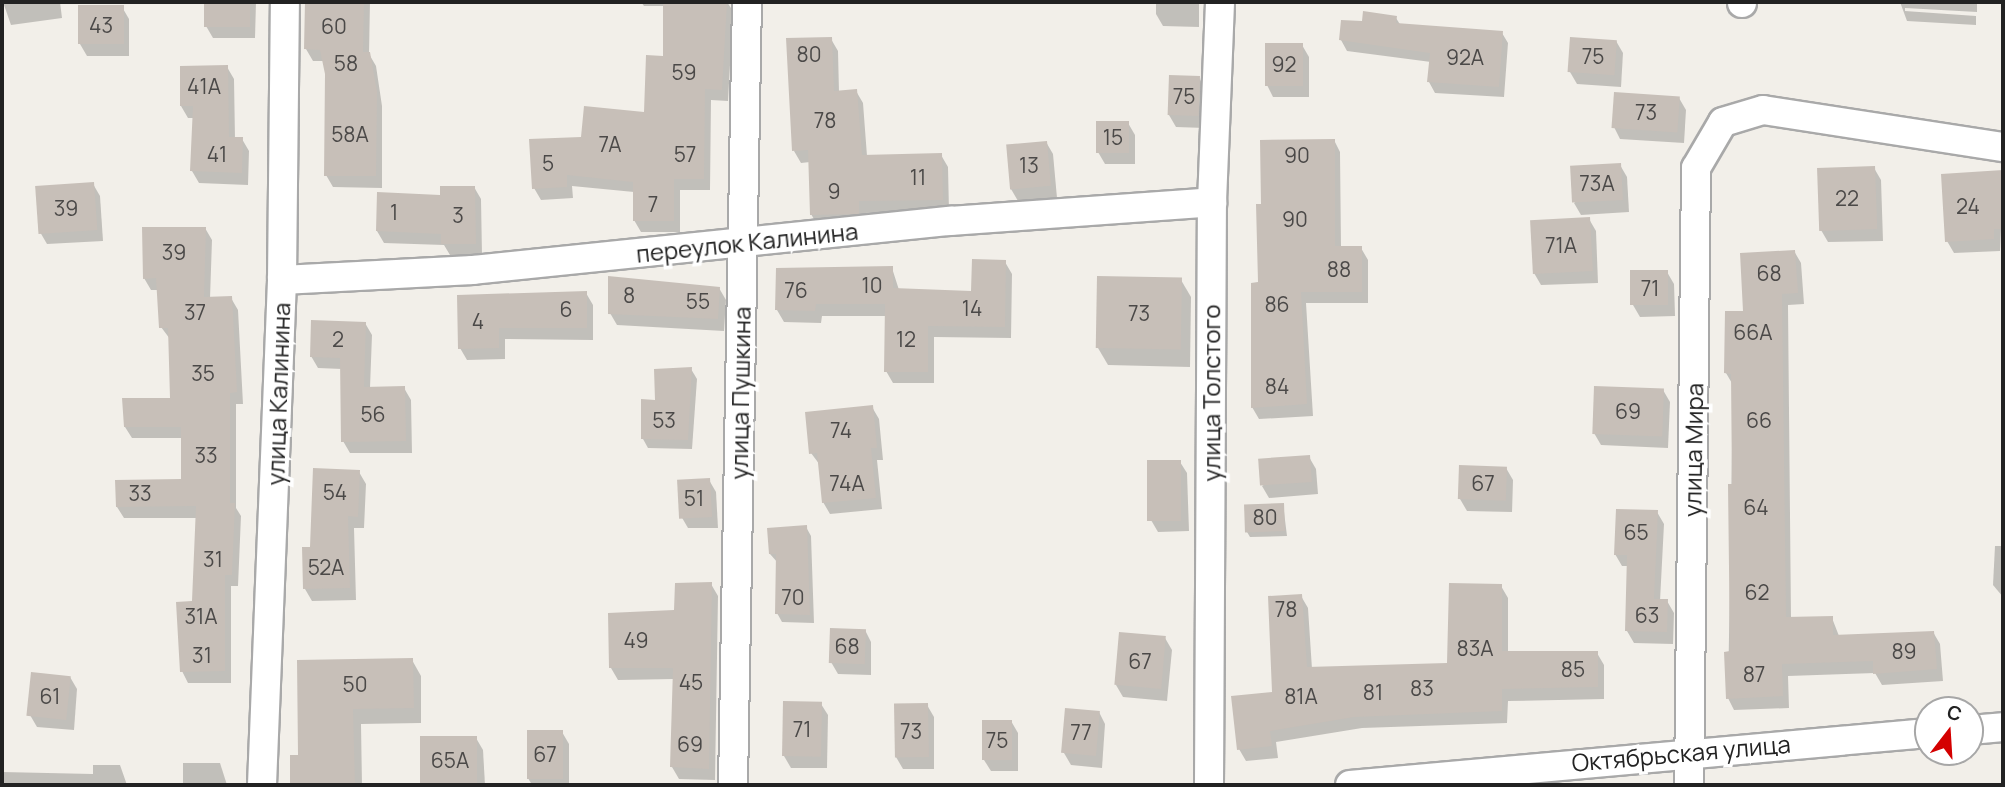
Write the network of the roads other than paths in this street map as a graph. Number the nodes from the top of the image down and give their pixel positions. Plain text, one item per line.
1 (285, 2) edge
2 (747, 2) edge
3 (1220, 2) edge
4 (2003, 147) edge
5 (1212, 202) junction
6 (742, 243) junction
7 (282, 280) junction
8 (2003, 727) edge
9 (1984, 729) edge
10 (1914, 734) edge
11 (1690, 751) junction
12 (262, 785) edge
13 (733, 785) edge
14 (1209, 785) edge
15 (1350, 785) edge
16 (1689, 785) edge

1 - 7 street, улица Калинина
2 - 6 street, улица Пушкина
3 - 5 street, улица Толстого
4 - 11 street, улица Мира
5 - 6 street, переулок Калинина
5 - 14 street, улица Толстого
6 - 7 street, переулок Калинина
6 - 13 street, улица Пушкина
7 - 12 street, улица Калинина
8 - 9 street
10 - 11 street, Октябрьская улица
11 - 15 street, Октябрьская улица
11 - 16 street, улица Мира

